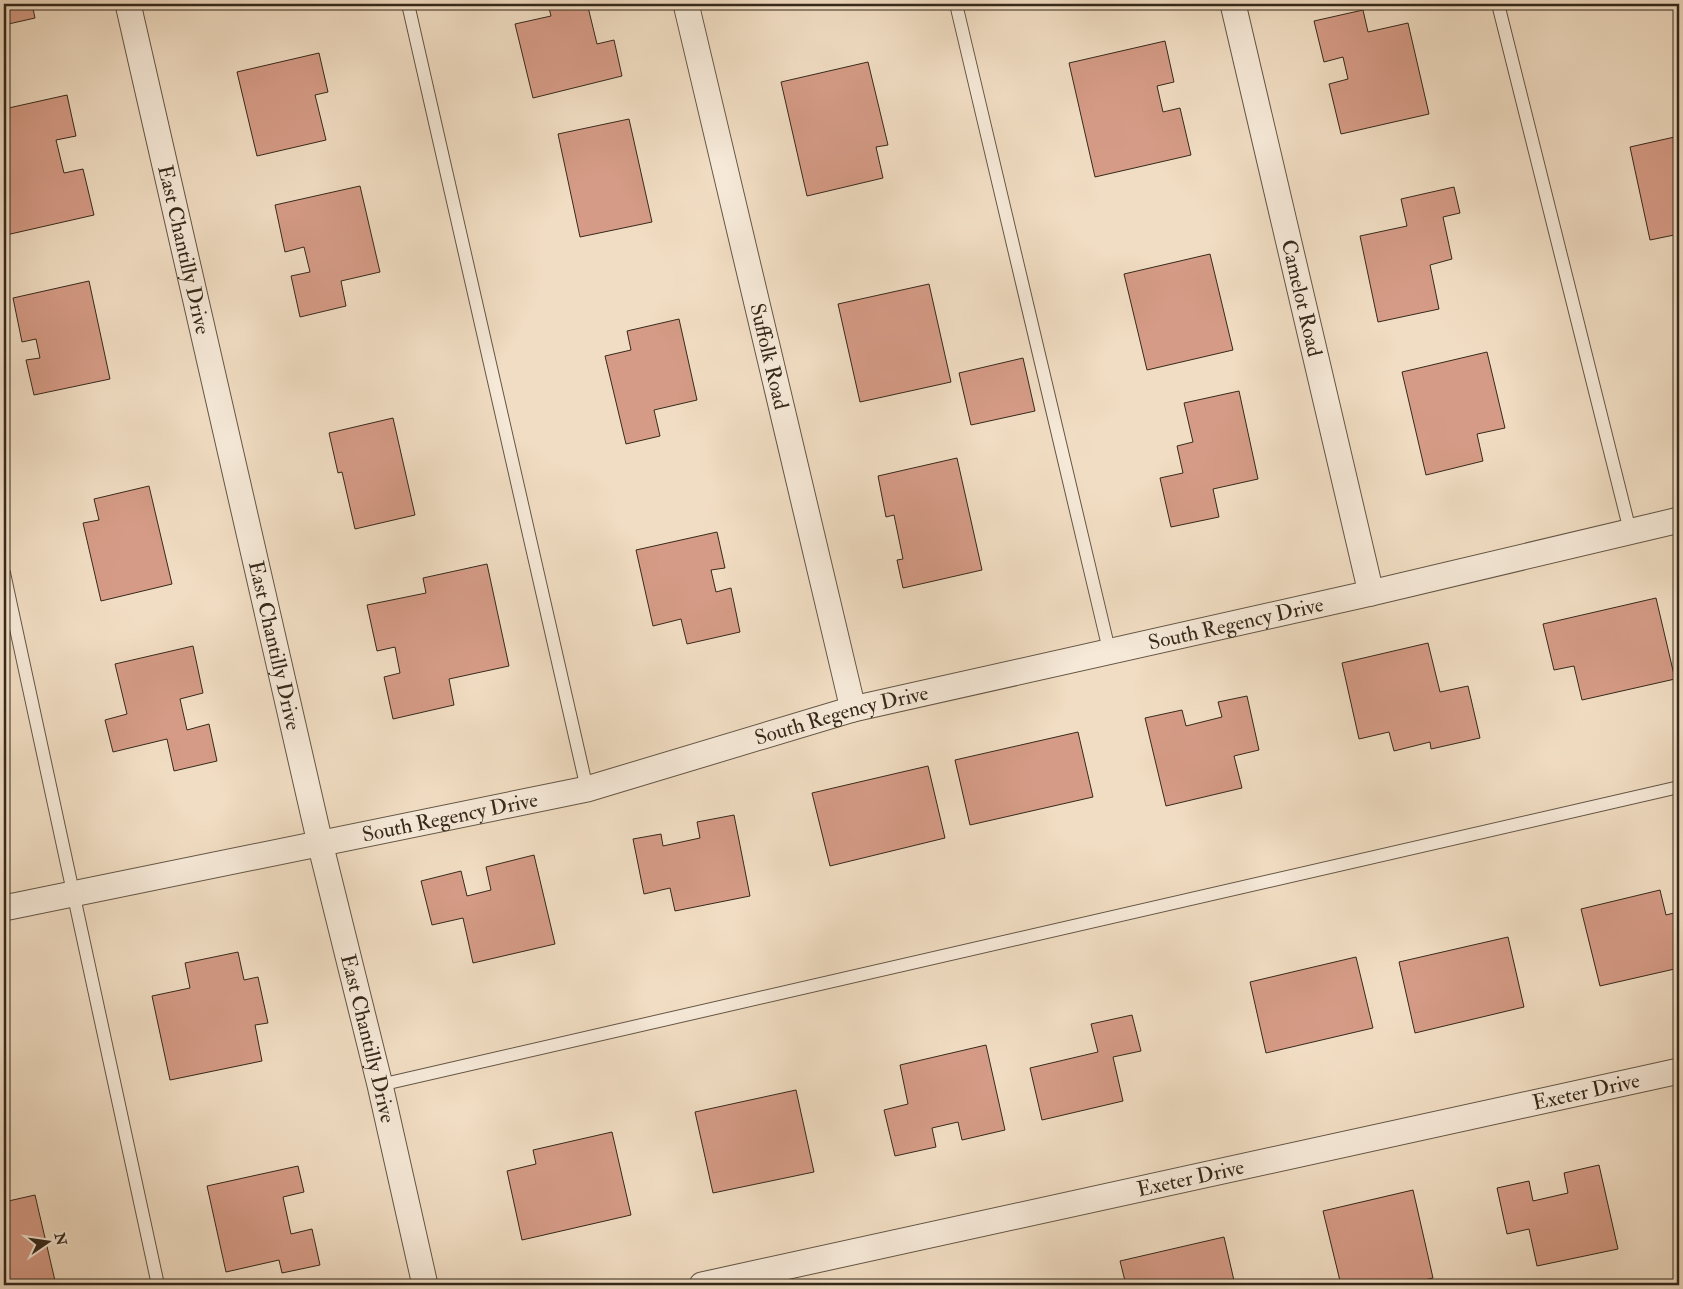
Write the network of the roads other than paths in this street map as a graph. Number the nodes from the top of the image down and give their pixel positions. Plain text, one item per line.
1 (128, 4) edge
2 (408, 4) edge
3 (686, 4) edge
4 (956, 4) edge
5 (1233, 4) edge
6 (1498, 4) edge
7 (1679, 520) edge
8 (1630, 531) junction
9 (4, 573) edge
10 (1371, 593) junction
11 (1109, 650) junction
12 (853, 708) junction
13 (1679, 787) edge
14 (587, 789) junction
15 (320, 843) junction
16 (73, 894) junction
17 (4, 908) edge
18 (1679, 1071) edge
19 (380, 1085) junction
20 (158, 1285) edge
21 (425, 1285) edge
22 (702, 1285) edge

1 - 15 street, East Chantilly Drive
2 - 14 lane
3 - 12 street, Suffolk Road
4 - 11 lane
5 - 10 street, Camelot Road
6 - 8 lane
7 - 8 street, South Regency Drive
8 - 10 street, South Regency Drive
9 - 16 lane
10 - 11 street, South Regency Drive
11 - 12 street, South Regency Drive
12 - 14 street, South Regency Drive
13 - 19 lane
14 - 15 street, South Regency Drive
15 - 16 street, South Regency Drive
15 - 19 street, East Chantilly Drive
16 - 17 street, South Regency Drive
16 - 20 lane
18 - 22 street, Exeter Drive
19 - 21 street, East Chantilly Drive

